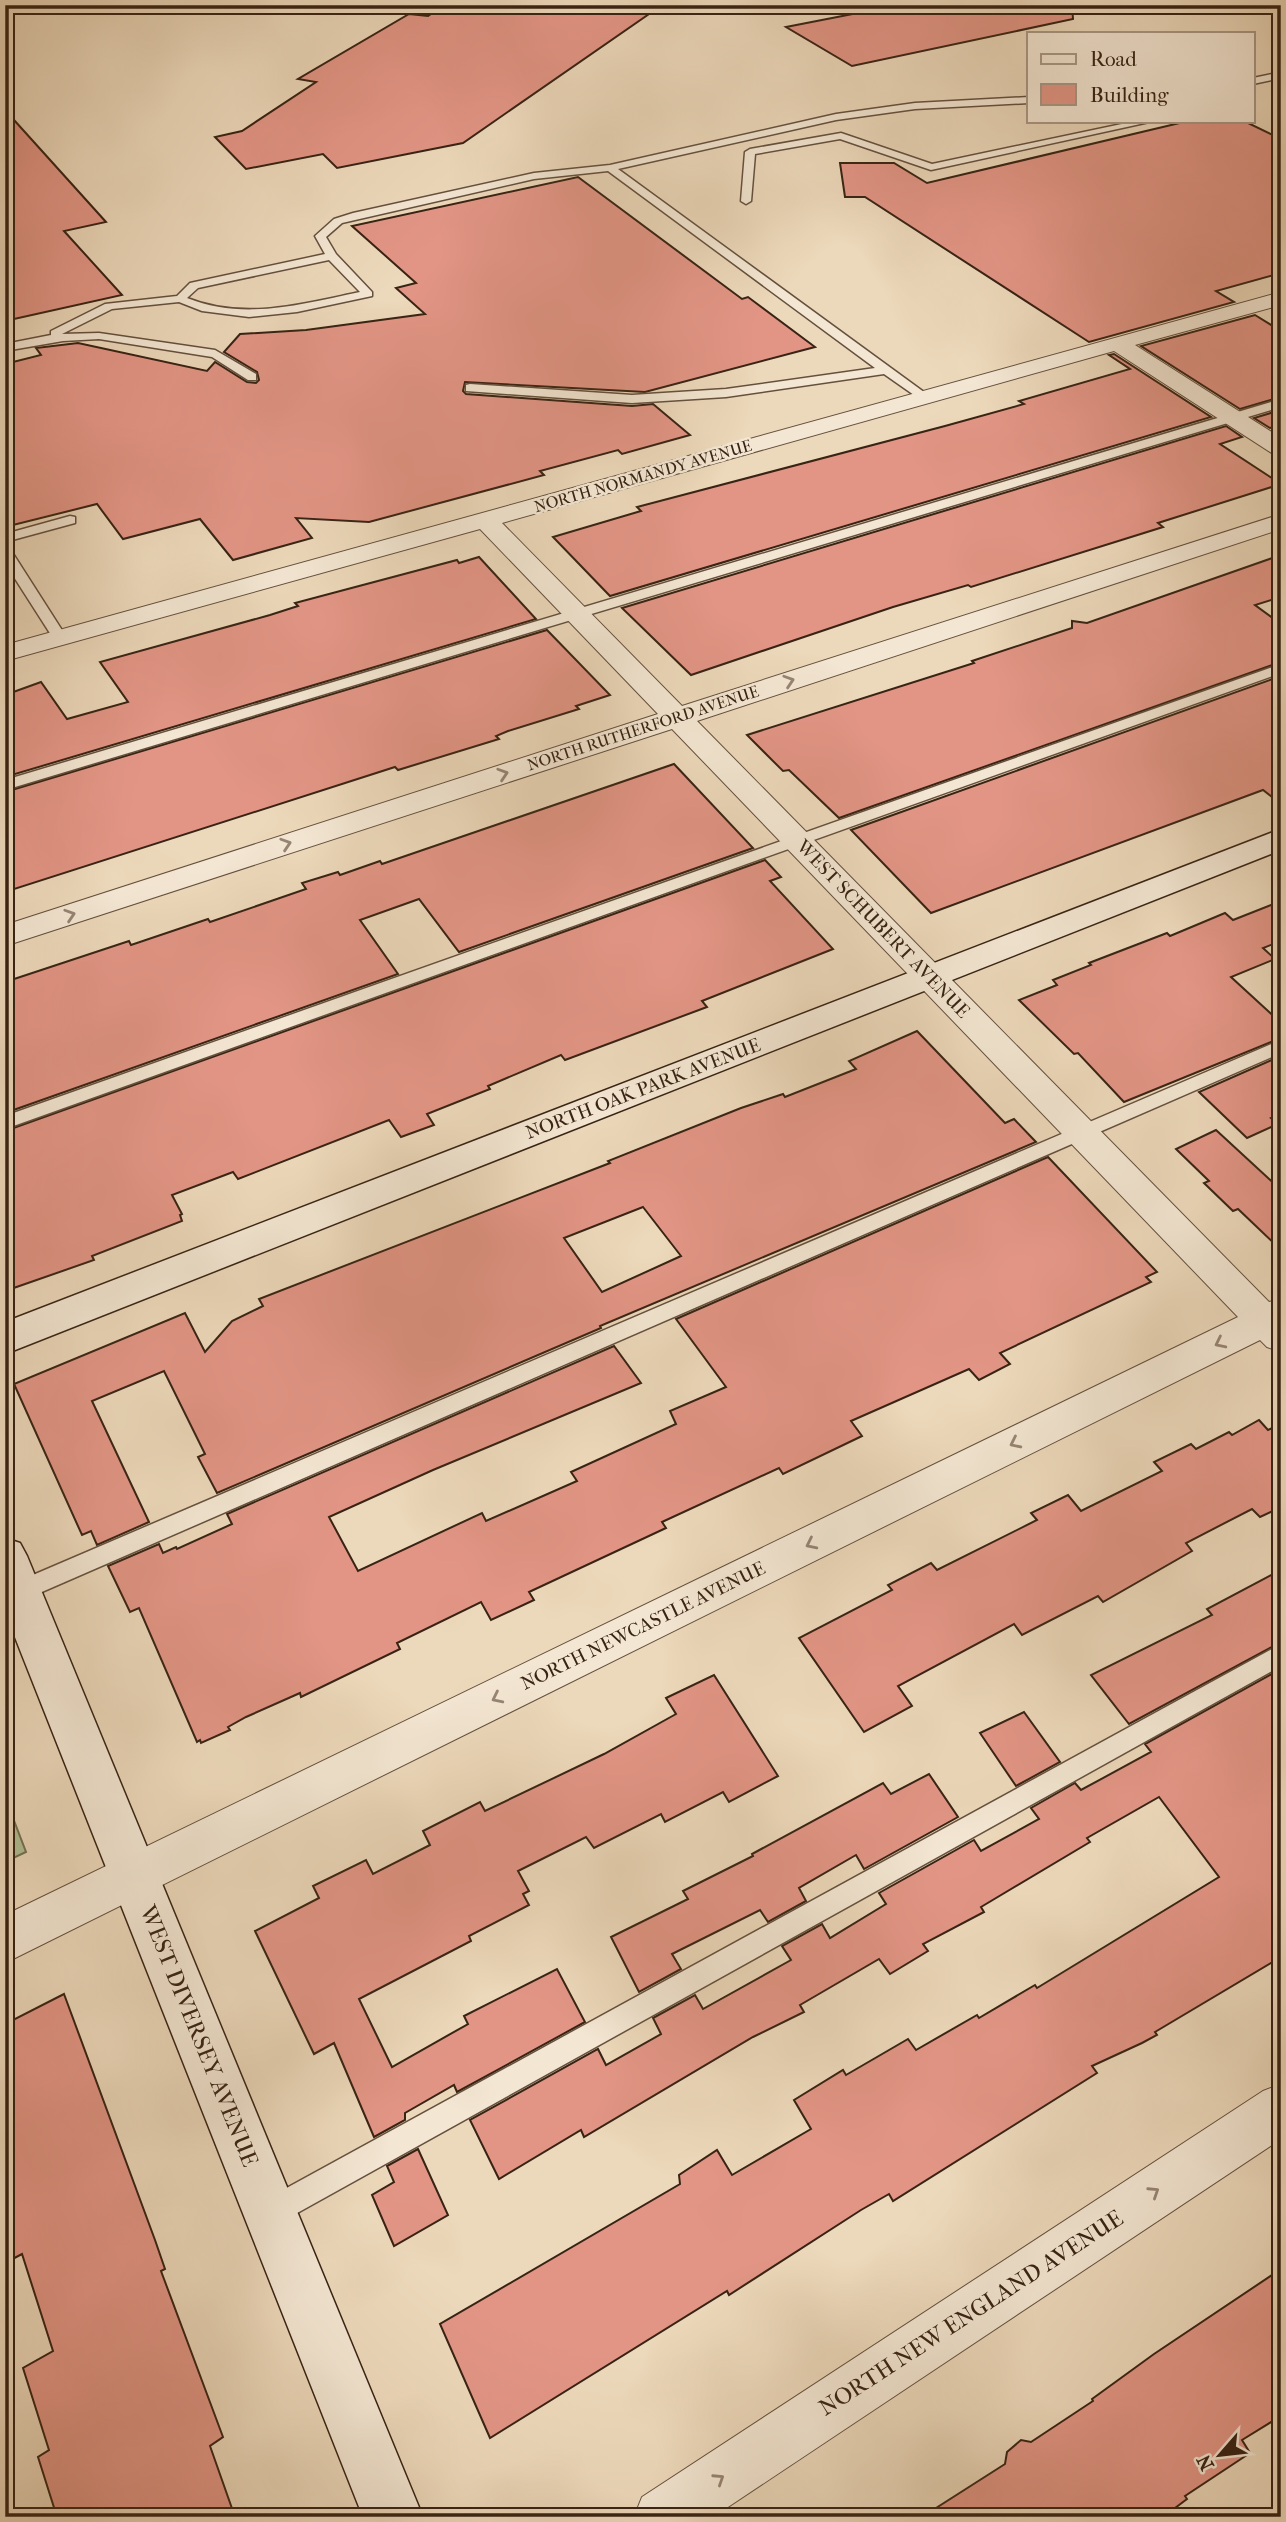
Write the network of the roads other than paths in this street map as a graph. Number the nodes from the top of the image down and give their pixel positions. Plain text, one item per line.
1 (1281, 75) edge
2 (1254, 81) edge
3 (1027, 100) edge
4 (1144, 122) edge
5 (610, 168) junction
6 (746, 201) dead end
7 (331, 256) junction
8 (1281, 298) edge
9 (180, 299) junction
10 (42, 339) junction
11 (1118, 344) junction
12 (5, 348) edge
13 (886, 370) junction
14 (253, 377) dead end
15 (470, 388) dead end
16 (923, 398) junction
17 (1281, 404) edge
18 (1233, 418) junction
19 (1281, 449) edge
20 (70, 520) dead end
21 (485, 520) junction
22 (1281, 521) edge
23 (5, 538) edge
24 (5, 552) edge
25 (577, 615) junction
26 (60, 638) junction
27 (5, 653) edge
28 (1281, 667) edge
29 (676, 718) junction
30 (5, 785) edge
31 (1281, 839) edge
32 (796, 841) junction
33 (5, 936) edge
34 (929, 977) junction
35 (1281, 1046) edge
36 (5, 1123) edge
37 (1080, 1132) junction
38 (1275, 1324) edge
39 (5, 1339) edge
40 (12, 1574) edge
41 (1281, 1654) edge
42 (135, 1876) junction
43 (5, 1940) edge
44 (1281, 2109) edge
45 (271, 2213) junction
46 (393, 2517) edge
47 (662, 2517) edge

1 - 2 lane
3 - 5 lane
4 - 6 lane
5 - 7 lane
5 - 13 lane
7 - 9 lane
7 - 9 lane
8 - 11 street, NORTH NORMANDY AVENUE
9 - 10 lane
10 - 12 lane
10 - 14 lane
11 - 16 street, NORTH NORMANDY AVENUE
11 - 18 street
13 - 15 lane
13 - 16 lane
16 - 21 street, NORTH NORMANDY AVENUE
17 - 18 lane
18 - 19 street
18 - 25 lane
20 - 23 lane
21 - 25 street, WEST SCHUBERT AVENUE
21 - 26 street, NORTH NORMANDY AVENUE
29 -> 22 street, NORTH RUTHERFORD AVENUE
24 - 26 lane
25 - 29 street, WEST SCHUBERT AVENUE
25 - 30 lane
26 - 27 street, NORTH NORMANDY AVENUE
28 - 32 lane
29 - 32 street, WEST SCHUBERT AVENUE
33 -> 29 street, NORTH RUTHERFORD AVENUE
31 - 34 street, NORTH OAK PARK AVENUE
32 - 34 street, WEST SCHUBERT AVENUE
32 - 36 lane
34 - 37 street, WEST SCHUBERT AVENUE
34 - 39 street, NORTH OAK PARK AVENUE
35 - 37 lane
37 - 38 street, WEST SCHUBERT AVENUE
37 - 40 lane
38 -> 42 street, NORTH NEWCASTLE AVENUE
40 - 42 street, WEST DIVERSEY AVENUE
41 - 45 lane
42 - 43 street, NORTH NEWCASTLE AVENUE
42 - 45 street, WEST DIVERSEY AVENUE
47 -> 44 street, NORTH NEW ENGLAND AVENUE
45 - 46 street, WEST DIVERSEY AVENUE

